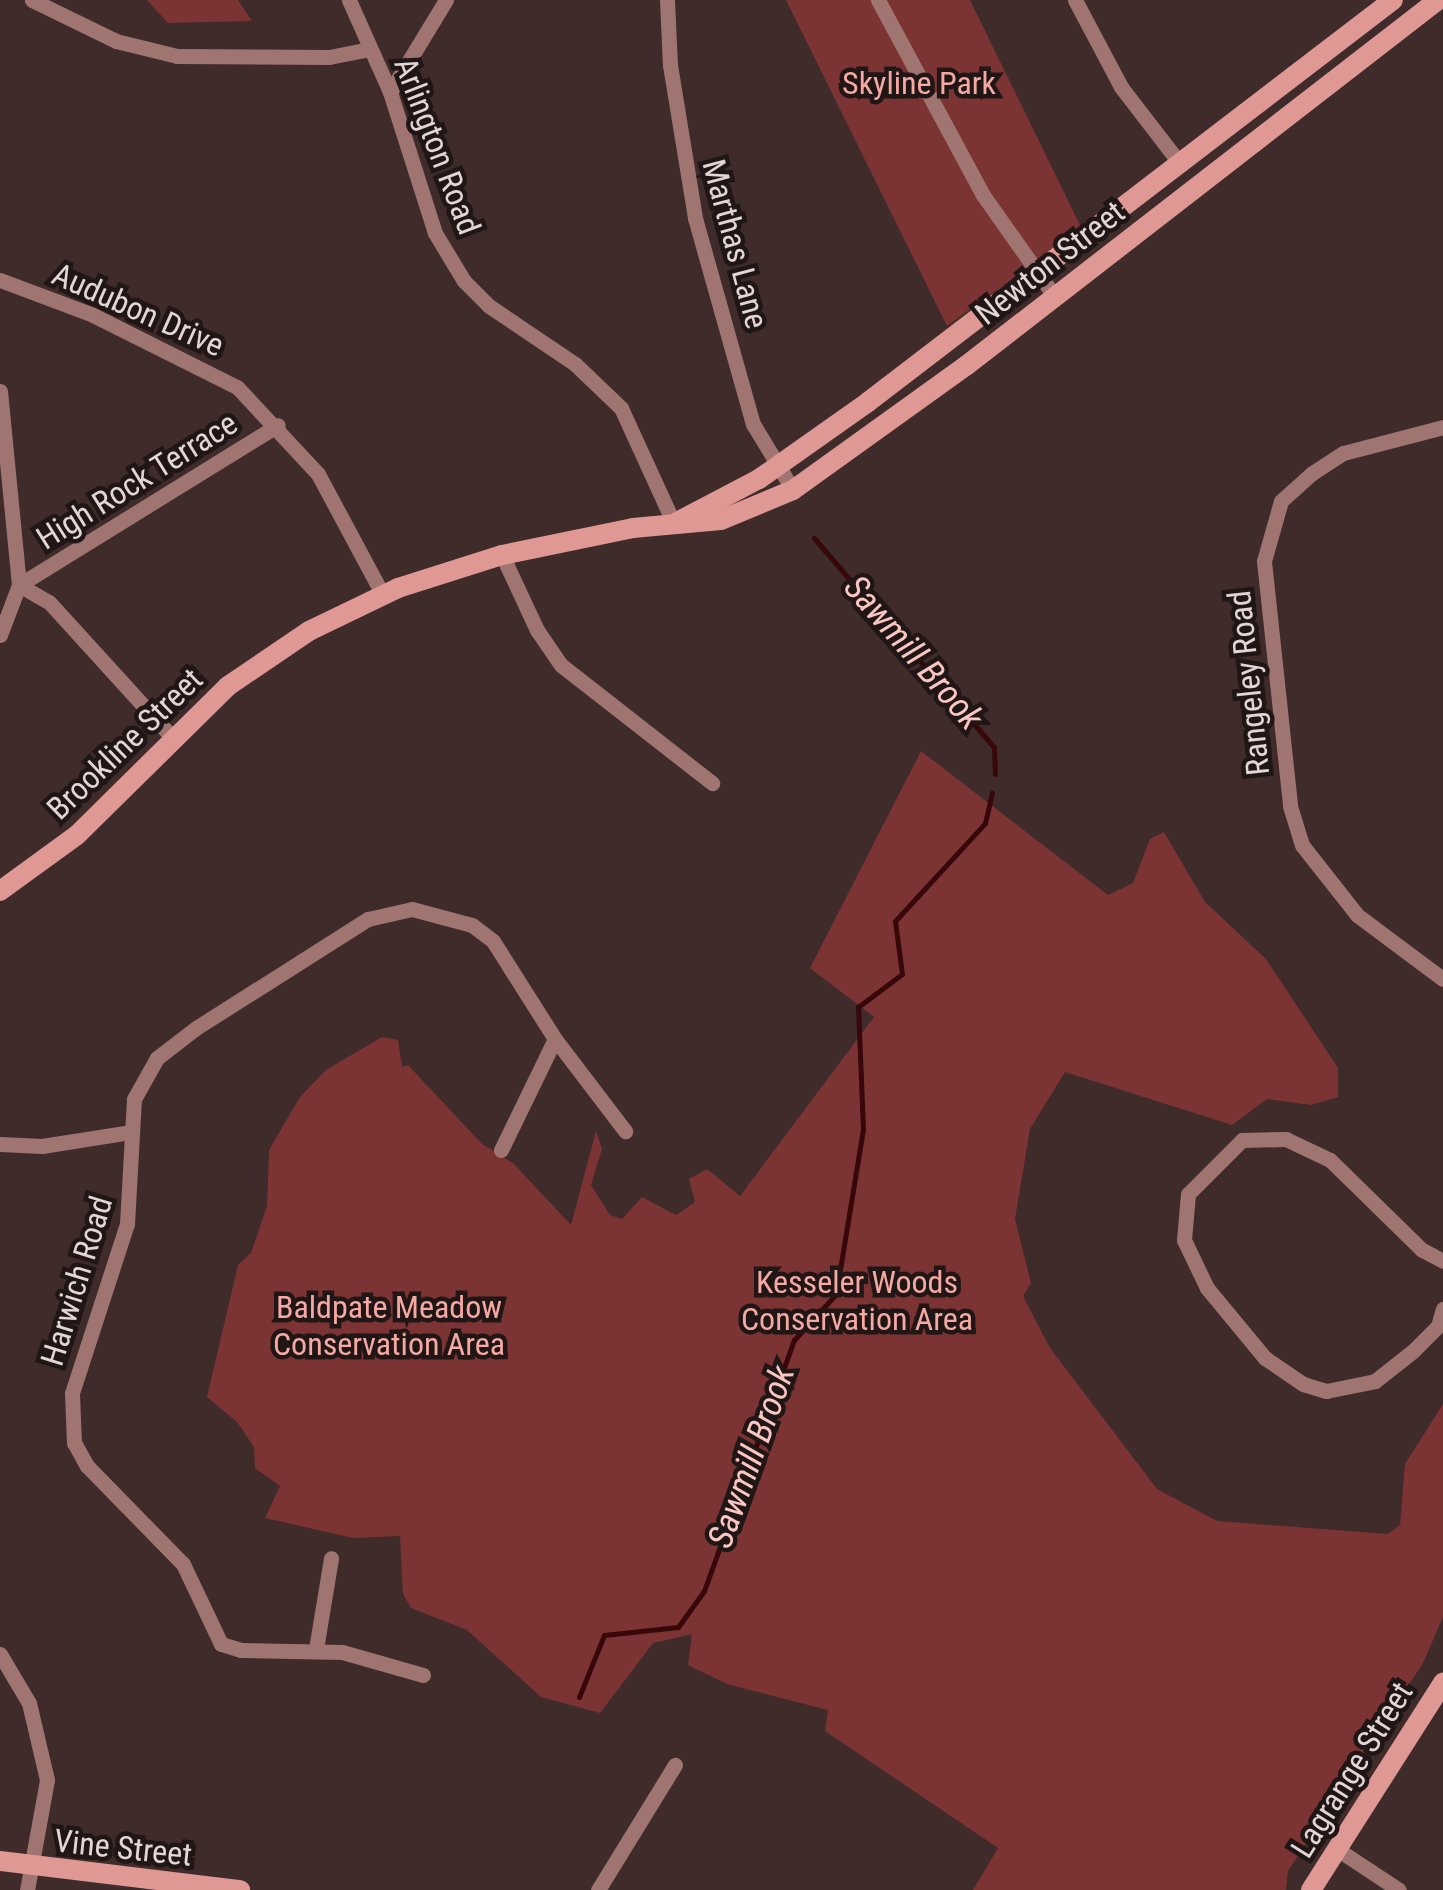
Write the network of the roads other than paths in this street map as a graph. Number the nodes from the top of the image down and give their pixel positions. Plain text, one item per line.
1 (32, 0) edge
2 (349, 0) edge
3 (446, 0) edge
4 (668, 0) edge
5 (878, 0) edge
6 (1075, 0) edge
7 (1393, 0) edge
8 (1438, 0) edge
9 (370, 48) junction
10 (390, 92) junction
11 (1180, 165) junction
12 (1036, 274) junction
13 (0, 280) edge
14 (1055, 297) junction
15 (0, 391) edge
16 (278, 426) junction
17 (1443, 428) edge
18 (777, 468) junction
19 (793, 490) junction
20 (674, 524) junction
21 (633, 528) joint
22 (502, 555) junction
23 (19, 586) junction
24 (384, 595) junction
25 (0, 634) edge
26 (171, 736) junction
27 (712, 784) dead end
28 (0, 891) edge
29 (1443, 978) edge
30 (555, 1039) junction
31 (625, 1131) dead end
32 (130, 1132) junction
33 (0, 1144) edge
34 (501, 1150) dead end
35 (1443, 1261) edge
36 (1443, 1309) edge
37 (331, 1558) dead end
38 (316, 1649) junction
39 (0, 1654) edge
40 (423, 1675) dead end
41 (1443, 1682) edge
42 (675, 1766) dead end
43 (1337, 1849) junction
44 (0, 1861) edge
45 (32, 1868) junction
46 (26, 1890) edge
47 (240, 1890) edge
48 (598, 1890) edge
49 (1311, 1890) edge
50 (1398, 1890) edge

1 - 9 street
2 - 9 street, Arlington Road
3 - 10 street
4 - 18 street, Marthas Lane
5 - 12 street
6 - 11 street
7 - 11 main road, Newton Street
8 - 14 main road, Newton Street
9 - 10 street, Arlington Road
10 - 20 street, Arlington Road
11 - 12 main road, Newton Street
12 - 14 street
12 - 18 main road, Newton Street
13 - 16 street, Audubon Drive
14 - 19 main road, Newton Street
15 - 23 street
16 - 23 street, High Rock Terrace
16 - 24 street, Audubon Drive
17 - 29 street, Rangeley Road
18 - 19 street, Marthas Lane
18 - 20 main road, Newton Street
19 - 20 main road, Newton Street
20 - 21 main road, Newton Street
21 - 22 main road, Brookline Street
22 - 24 main road, Brookline Street
22 - 27 street
23 - 25 street, High Rock Terrace
23 - 26 street
24 - 26 main road, Brookline Street
26 - 28 main road, Brookline Street
30 - 31 street, Harwich Road
30 - 32 street, Harwich Road
30 - 34 street
32 - 33 street
32 - 38 street, Harwich Road
35 - 36 street
37 - 38 street
38 - 40 street, Harwich Road
39 - 45 street
41 - 43 main road, Lagrange Street
42 - 48 street
43 - 49 main road, Lagrange Street
43 - 50 street
44 - 45 main road, Vine Street
45 - 46 street
45 - 47 main road, Vine Street

